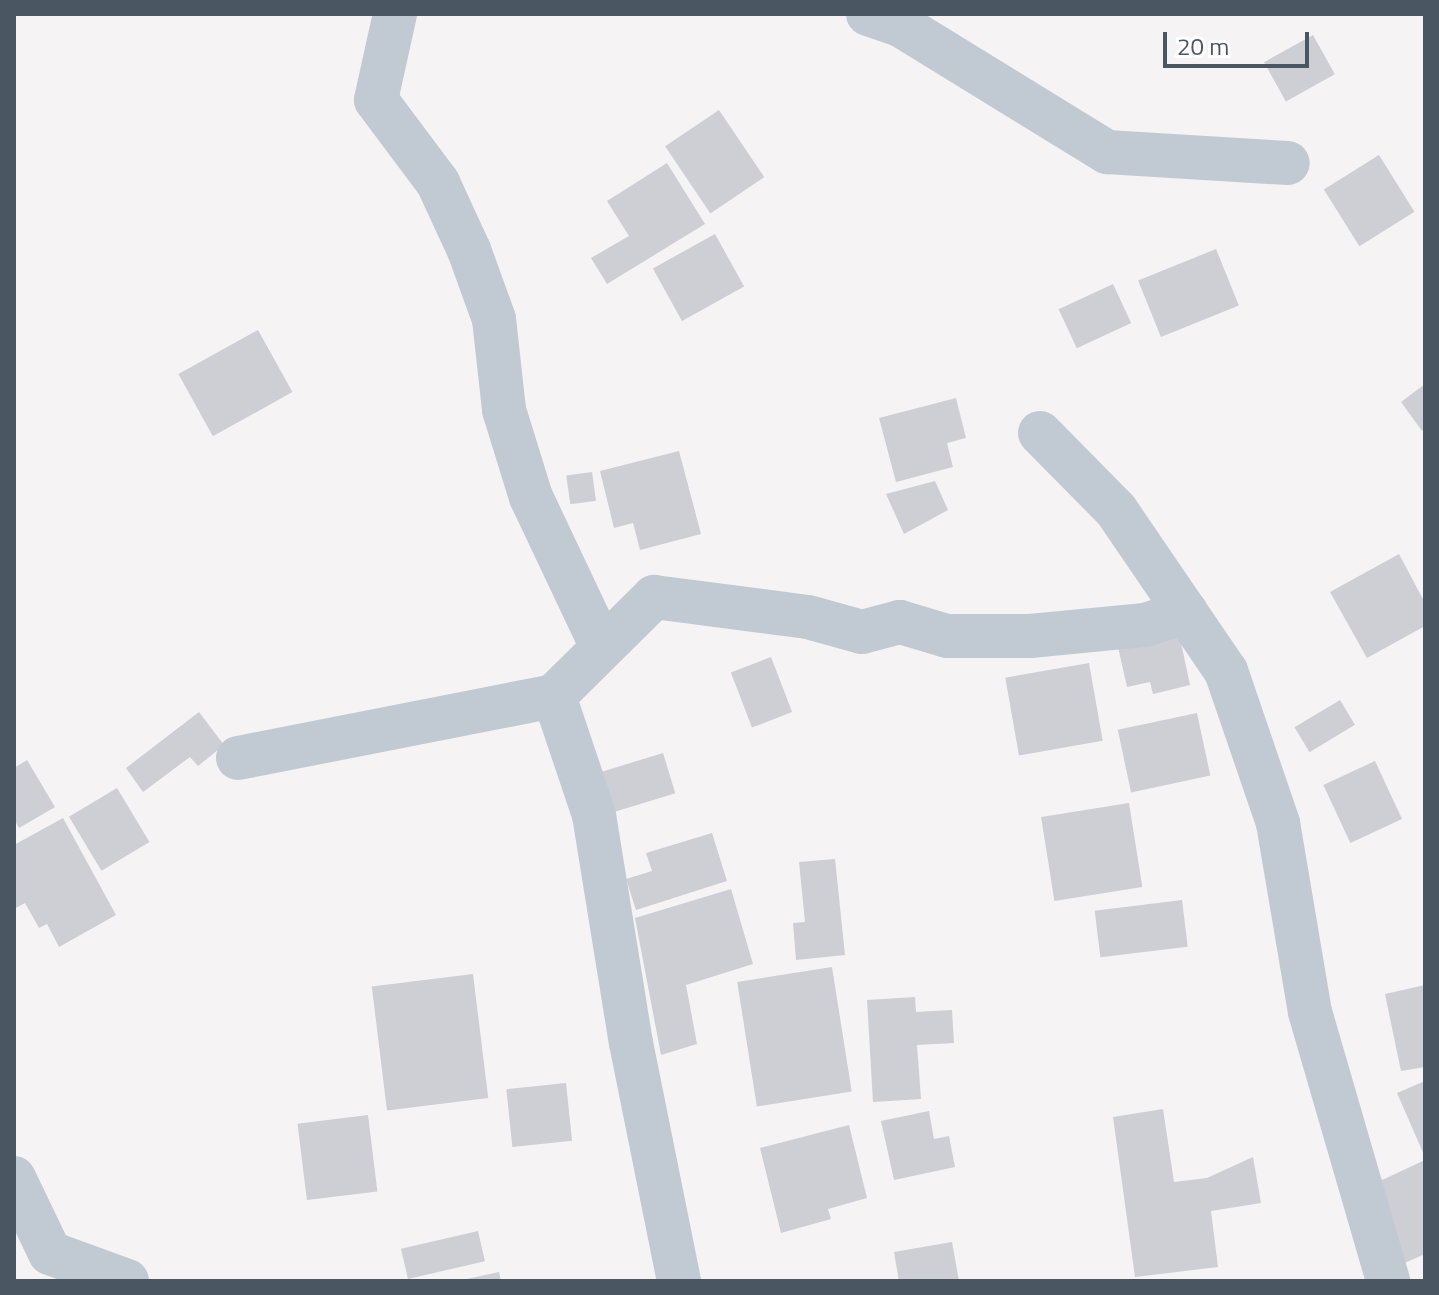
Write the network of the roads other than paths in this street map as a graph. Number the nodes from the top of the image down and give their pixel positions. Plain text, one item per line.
1 (395, 14) edge
2 (868, 14) edge
3 (1288, 163) dead end
4 (1040, 433) dead end
5 (1186, 612) junction
6 (602, 647) junction
7 (554, 696) junction
8 (238, 758) dead end
9 (14, 1178) edge
10 (32, 1252) edge
11 (127, 1281) edge
12 (679, 1281) edge
13 (1388, 1281) edge

1 - 6 street
2 - 3 street
4 - 5 street
5 - 6 street
5 - 13 street
6 - 7 street
7 - 8 street
7 - 12 street
9 - 10 street
10 - 11 street

